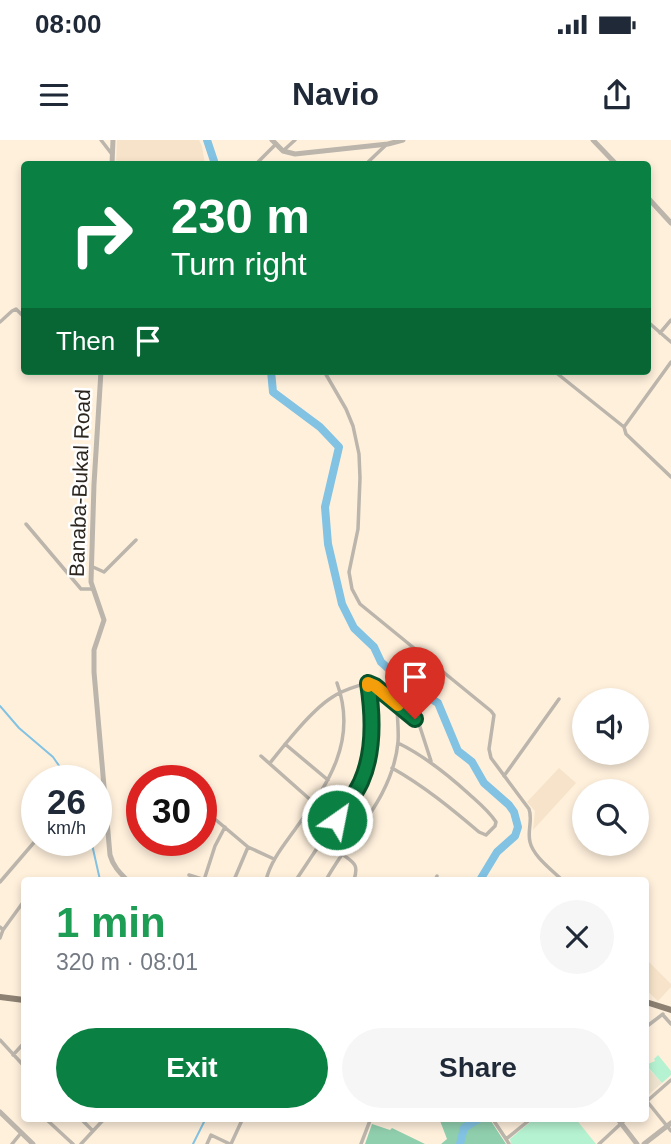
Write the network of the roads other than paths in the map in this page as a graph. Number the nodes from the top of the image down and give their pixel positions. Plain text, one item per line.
1 (101, 140) edge
2 (113, 140) edge
3 (295, 140) edge
4 (403, 140) edge
5 (593, 140) edge
6 (274, 142) edge
7 (388, 144) junction
8 (284, 151) junction
9 (113, 155) junction
10 (112, 161) edge
11 (258, 161) edge
12 (369, 161) edge
13 (613, 161) edge
14 (651, 201) edge
15 (671, 223) edge
16 (21, 314) edge
17 (671, 320) edge
18 (0, 321) edge
19 (651, 325) edge
20 (660, 333) junction
21 (671, 342) edge
22 (671, 362) edge
23 (101, 375) edge
24 (326, 375) edge
25 (559, 375) edge
26 (624, 427) junction
27 (671, 477) edge
28 (26, 524) dead end
29 (136, 540) dead end
30 (90, 565) junction
31 (92, 589) junction
32 (337, 683) dead end
33 (368, 683) junction
34 (340, 692) junction
35 (559, 699) dead end
36 (397, 704) junction
37 (398, 743) junction
38 (285, 744) junction
39 (261, 756) dead end
40 (270, 763) junction
41 (432, 763) junction
42 (392, 768) junction
43 (504, 776) junction
44 (328, 780) junction
45 (314, 803) junction
46 (337, 820) junction
47 (217, 821) edge
48 (225, 827) junction
49 (357, 834) junction
50 (365, 837) dead end
51 (248, 847) junction
52 (342, 854) junction
53 (22, 856) edge
54 (274, 859) junction
55 (189, 875) dead end
56 (124, 877) edge
57 (195, 877) edge
58 (206, 877) edge
59 (235, 877) edge
60 (267, 877) edge
61 (298, 877) edge
62 (328, 877) edge
63 (355, 877) edge
64 (559, 877) edge
65 (0, 882) edge
66 (21, 905) edge
67 (1, 928) edge
68 (0, 938) edge
69 (0, 997) edge
70 (21, 1000) edge
71 (649, 1003) edge
72 (666, 1011) edge
73 (671, 1024) edge
74 (649, 1025) edge
75 (0, 1040) edge
76 (21, 1046) edge
77 (13, 1055) junction
78 (21, 1063) edge
79 (671, 1080) edge
80 (649, 1098) edge
81 (649, 1104) edge
82 (0, 1112) edge
83 (49, 1122) edge
84 (84, 1122) edge
85 (101, 1122) edge
86 (241, 1122) edge
87 (369, 1122) edge
88 (494, 1122) edge
89 (527, 1122) edge
90 (618, 1122) edge
91 (620, 1122) edge
92 (670, 1126) edge
93 (93, 1131) junction
94 (21, 1133) junction
95 (507, 1142) edge
96 (12, 1144) edge
97 (33, 1144) edge
98 (73, 1144) edge
99 (81, 1144) edge
100 (207, 1144) edge
101 (231, 1144) edge
102 (361, 1144) edge
103 (599, 1144) edge
104 (638, 1144) edge
105 (644, 1144) edge

1 - 9 street
2 - 9 street
3 - 8 street
4 - 7 street
5 - 13 street
6 - 8 street
6 - 11 street
7 - 8 street
7 - 12 street
9 - 10 street
14 - 15 street
16 - 18 street
17 - 20 street
19 - 20 street
20 - 21 street
22 - 26 street
23 - 30 street, Banaba-Bukal Road
24 - 43 street
25 - 26 street
26 - 27 street
28 - 31 street
29 - 30 street
30 - 31 street, Banaba-Bukal Road
31 - 56 street, Banaba-Bukal Road
32 - 34 street
33 - 34 street
33 - 36 street
33 - 46 street
34 - 38 street
34 - 44 street
35 - 43 street
36 - 37 street
36 - 41 street
37 - 41 street
37 - 42 street
38 - 40 street
38 - 44 street
39 - 40 street
40 - 45 street
41 - 42 street
42 - 49 street
43 - 64 street
44 - 45 street
45 - 46 street
45 - 54 street
46 - 49 street
46 - 61 street
47 - 48 street
48 - 51 street
48 - 58 street
49 - 50 street
49 - 52 street
51 - 54 street
51 - 59 street
52 - 62 street
52 - 63 street
53 - 65 street
54 - 60 street
55 - 57 street
66 - 67 street
67 - 68 street
69 - 70 main road
71 - 72 main road
72 - 73 street
72 - 74 street
75 - 77 street
76 - 77 street
77 - 78 street
79 - 80 street
81 - 92 street
82 - 94 street
83 - 98 street
84 - 93 street
85 - 93 street
86 - 101 street
87 - 102 street
88 - 95 street
89 - 95 street
90 - 103 street
91 - 104 street
92 - 105 street
93 - 99 street
94 - 96 street
94 - 97 street
100 - 101 street

